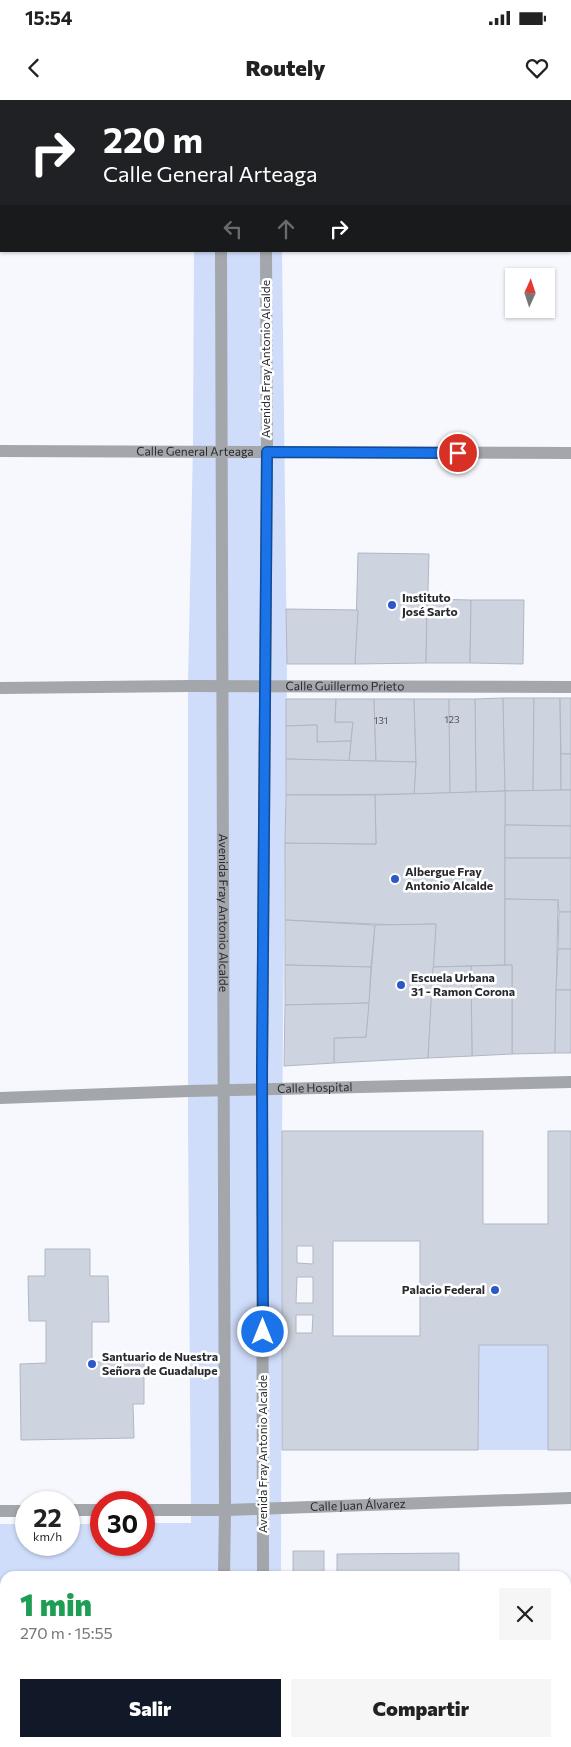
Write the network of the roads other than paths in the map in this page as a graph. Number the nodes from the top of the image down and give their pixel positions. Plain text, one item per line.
1 (221, 252) edge
2 (266, 252) edge
3 (222, 451) junction
4 (0, 452) edge
5 (267, 452) junction
6 (571, 453) edge
7 (222, 687) junction
8 (571, 687) edge
9 (0, 688) edge
10 (264, 688) junction
11 (571, 1082) edge
12 (262, 1090) junction
13 (224, 1091) junction
14 (0, 1098) edge
15 (571, 1498) edge
16 (263, 1508) junction
17 (0, 1510) edge
18 (15, 1510) edge
19 (155, 1510) edge
20 (225, 1510) junction
21 (224, 1571) edge
22 (263, 1571) edge

1 - 3 street, Avenida Fray Antonio Alcalde
2 - 5 street, Avenida Fray Antonio Alcalde
3 - 4 street, Calle General Arteaga
3 - 5 street, Calle General Arteaga
3 - 7 street, Avenida Fray Antonio Alcalde
5 - 6 street, Calle General Arteaga
5 - 10 street, Avenida Fray Antonio Alcalde
7 - 9 street, Calle Guillermo Prieto
7 - 10 street, Calle Guillermo Prieto
7 - 13 street, Avenida Fray Antonio Alcalde
8 - 10 street, Calle Guillermo Prieto
10 - 12 street, Avenida Fray Antonio Alcalde
11 - 12 street, Calle Hospital
12 - 13 street, Calle Hospital
12 - 16 street, Avenida Fray Antonio Alcalde
13 - 14 street, Calle Hospital
13 - 20 street, Avenida Fray Antonio Alcalde
15 - 16 street, Calle Juan Álvarez
16 - 20 street, Calle Juan Álvarez
16 - 22 street, Avenida Fray Antonio Alcalde
17 - 18 street
19 - 20 street, Calle Juan Álvarez
20 - 21 street, Avenida Fray Antonio Alcalde

